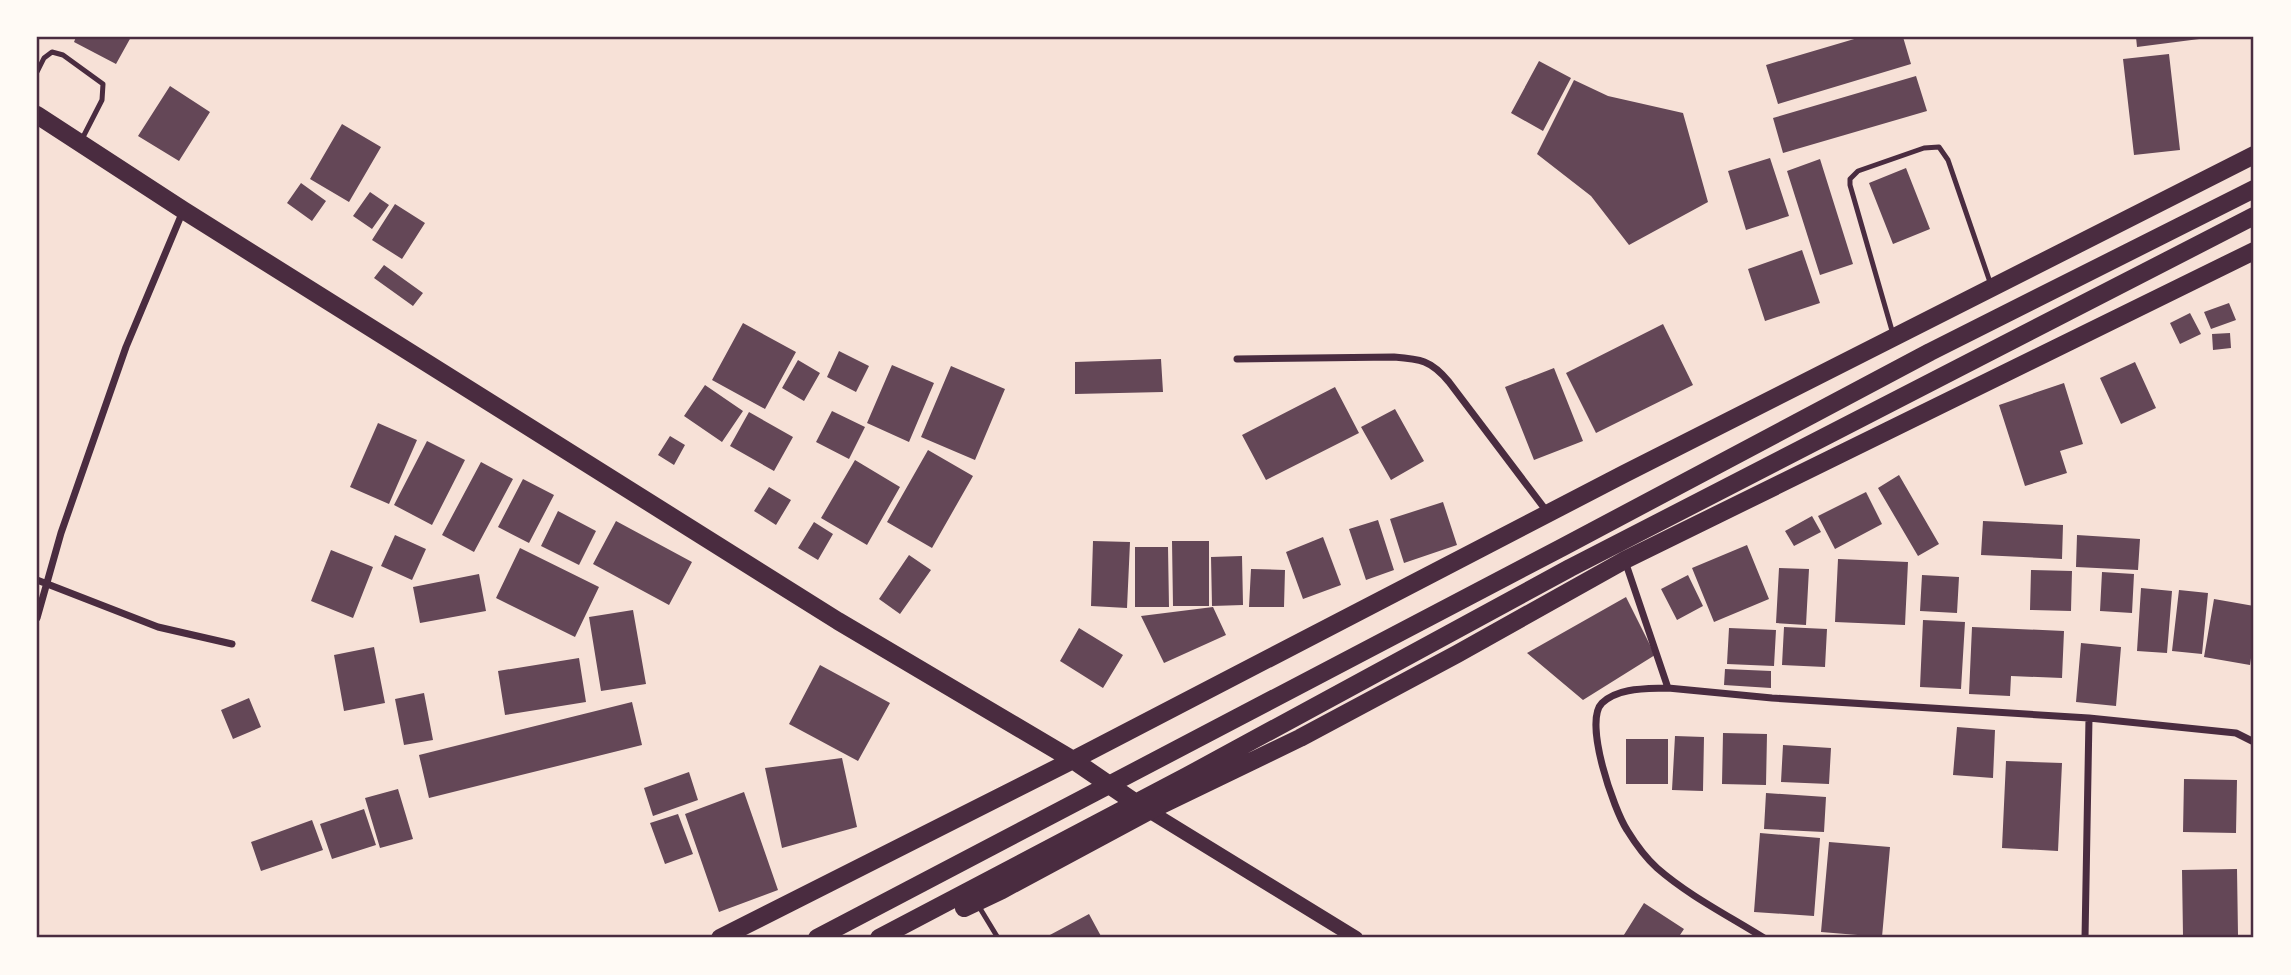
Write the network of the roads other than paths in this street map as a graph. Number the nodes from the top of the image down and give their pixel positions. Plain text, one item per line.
1 (37, 72) edge
2 (37, 115) edge
3 (80, 143) junction
4 (2254, 155) edge
5 (2254, 189) edge
6 (183, 210) junction
7 (2254, 216) edge
8 (2254, 251) edge
9 (1992, 288) junction
10 (1894, 336) junction
11 (1237, 359) dead end
12 (1549, 514) junction
13 (1625, 560) junction
14 (37, 580) edge
15 (47, 583) junction
16 (37, 618) edge
17 (232, 644) dead end
18 (1668, 688) junction
19 (2089, 718) junction
20 (2254, 742) edge
21 (1073, 760) junction
22 (1149, 811) junction
23 (977, 902) junction
24 (720, 938) edge
25 (817, 938) edge
26 (879, 938) edge
27 (901, 938) edge
28 (999, 938) edge
29 (1355, 938) edge
30 (1764, 938) edge
31 (2085, 938) edge

1 - 3 lane
2 - 3 main road
3 - 6 main road
4 - 9 main road
5 - 25 main road
6 - 15 street
6 - 21 main road
7 - 26 main road
8 - 13 main road
9 - 10 main road
9 - 10 lane
10 - 12 main road
11 - 12 street
12 - 21 main road
13 - 18 street
13 - 22 main road
14 - 15 street
15 - 16 street
15 - 17 street
18 - 19 street
18 - 30 street
19 - 20 street
19 - 31 street
21 - 22 main road
21 - 24 main road
22 - 23 main road
22 - 29 main road
23 - 27 main road
23 - 28 lane

